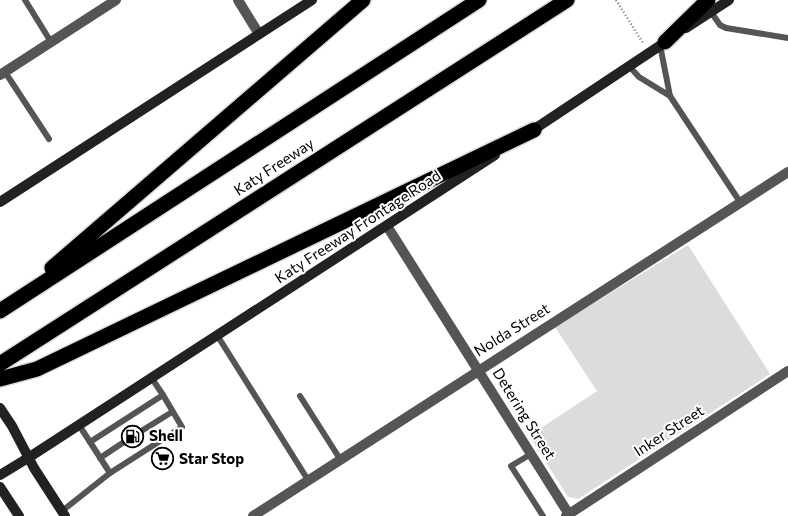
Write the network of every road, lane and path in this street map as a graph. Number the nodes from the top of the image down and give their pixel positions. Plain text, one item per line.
1 (25, 0) edge
2 (116, 0) edge
3 (238, 0) edge
4 (312, 0) edge
5 (363, 0) edge
6 (479, 0) edge
7 (567, 0) edge
8 (616, 0) edge
9 (729, 0) edge
10 (709, 6) edge
11 (259, 34) junction
12 (638, 34) dead end
13 (788, 38) edge
14 (51, 42) junction
15 (662, 44) junction
16 (629, 66) junction
17 (3, 73) edge
18 (670, 96) junction
19 (534, 130) junction
20 (49, 140) dead end
21 (788, 172) edge
22 (0, 202) edge
23 (740, 202) junction
24 (387, 226) junction
25 (4, 309) edge
26 (217, 335) junction
27 (0, 364) edge
28 (478, 370) junction
29 (788, 371) edge
30 (151, 377) junction
31 (0, 379) edge
32 (162, 396) junction
33 (300, 396) dead end
34 (0, 408) edge
35 (172, 412) junction
36 (79, 425) junction
37 (143, 430) dead end
38 (90, 442) junction
39 (124, 442) dead end
40 (531, 454) junction
41 (28, 458) junction
42 (100, 458) junction
43 (340, 459) junction
44 (110, 473) junction
45 (0, 474) edge
46 (308, 480) junction
47 (0, 487) edge
48 (64, 513) edge
49 (569, 515) edge
50 (19, 516) edge
51 (253, 516) edge
52 (542, 516) edge

1 - 14 lane
2 - 14 street
3 - 11 street
4 - 11 main road
5 - 25 highway
6 - 25 highway, Katy Freeway
7 - 27 highway, Katy Freeway
8 - 12 path
9 - 10 main road
10 - 13 lane
10 - 15 highway
11 - 22 main road
14 - 17 street
15 - 16 main road, Katy Freeway Frontage Road
15 - 18 lane
16 - 18 lane
16 - 19 main road, Katy Freeway Frontage Road
17 - 20 lane
18 - 23 lane
19 - 24 main road, Katy Freeway Frontage Road
19 - 31 highway
21 - 23 street, Nolda Street
23 - 28 street, Nolda Street
24 - 26 main road, Katy Freeway Frontage Road
24 - 28 street, Detering Street
26 - 30 main road, Katy Freeway Frontage Road
26 - 46 lane
28 - 40 street, Detering Street
28 - 43 street, Nolda Street
29 - 49 street, Inker Street
30 - 32 lane
30 - 36 main road, Katy Freeway Frontage Road
32 - 35 lane
32 - 38 lane
33 - 43 lane
34 - 41 main road
35 - 37 lane
35 - 44 lane
36 - 38 lane
36 - 41 main road, Katy Freeway Frontage Road
38 - 42 lane
39 - 42 lane
40 - 49 street, Detering Street
40 - 52 lane
41 - 45 main road, Katy Freeway Frontage Road
41 - 48 main road
42 - 44 lane
43 - 46 street, Nolda Street
44 - 48 lane
46 - 51 street, Nolda Street
47 - 50 main road

